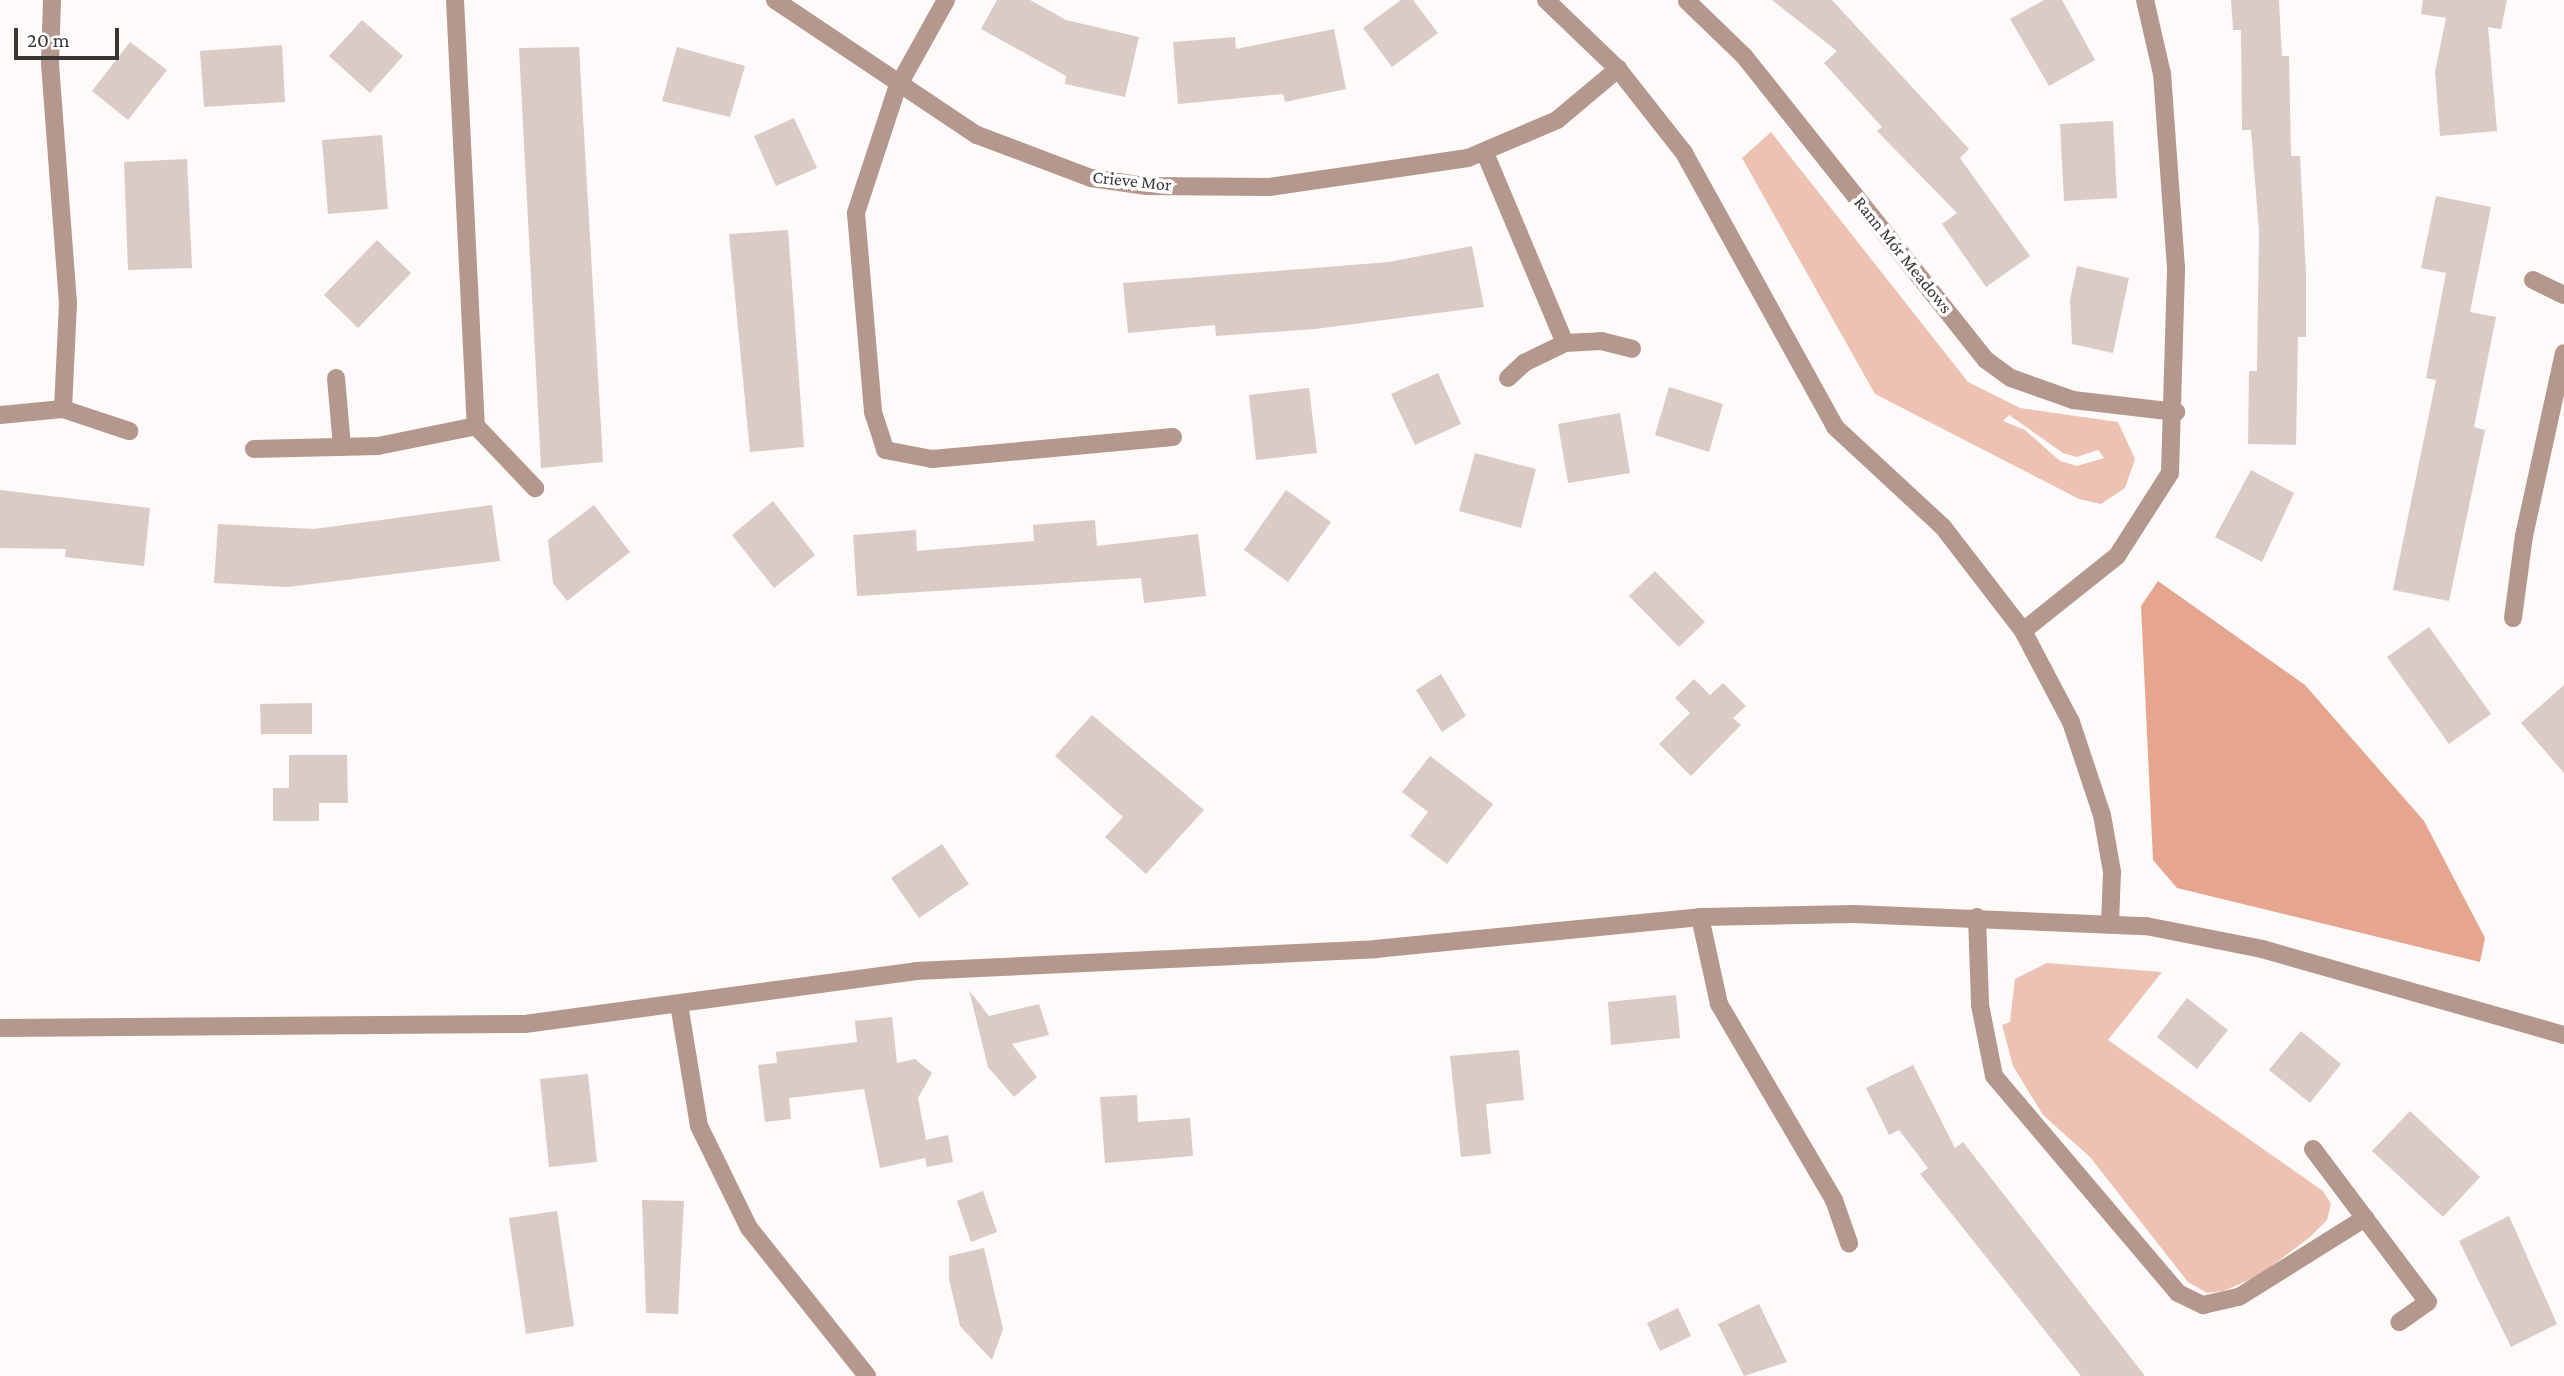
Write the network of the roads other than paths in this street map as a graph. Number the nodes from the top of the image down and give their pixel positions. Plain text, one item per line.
1 (52, 0) edge
2 (455, 0) edge
3 (775, 0) edge
4 (946, 0) edge
5 (1546, 0) edge
6 (2145, 0) edge
7 (1687, 1) edge
8 (1618, 69) junction
9 (897, 88) junction
10 (1485, 153) junction
11 (2533, 280) dead end
12 (2564, 295) edge
13 (1565, 343) junction
14 (1632, 349) dead end
15 (2564, 354) edge
16 (336, 378) dead end
17 (1508, 379) dead end
18 (63, 409) junction
19 (2176, 412) junction
20 (0, 415) edge
21 (476, 426) junction
22 (129, 431) dead end
23 (1173, 437) dead end
24 (342, 447) junction
25 (254, 449) dead end
26 (535, 488) dead end
27 (2513, 618) dead end
28 (2023, 631) junction
29 (1977, 917) junction
30 (1700, 918) junction
31 (2110, 924) junction
32 (679, 1004) junction
33 (0, 1028) edge
34 (2564, 1035) edge
35 (2313, 1149) dead end
36 (2365, 1218) junction
37 (1849, 1242) dead end
38 (2399, 1322) dead end
39 (867, 1376) edge

1 - 18 street
2 - 21 street
3 - 9 street, Crieve Mor
4 - 9 street
5 - 8 street
6 - 19 street
7 - 19 street, Rann Mór Meadows
8 - 10 street, Crieve Mor
8 - 28 street
9 - 10 street, Crieve Mor
9 - 23 street
10 - 13 street
11 - 12 street
13 - 14 street
13 - 17 street
15 - 27 street
16 - 24 street
18 - 20 street
18 - 22 street
19 - 28 street
21 - 24 street
21 - 26 street
24 - 25 street
28 - 31 street
29 - 30 street
29 - 31 street
29 - 36 street
30 - 32 street
30 - 37 street
31 - 34 street
32 - 33 street
32 - 39 street
35 - 36 street
36 - 38 street

